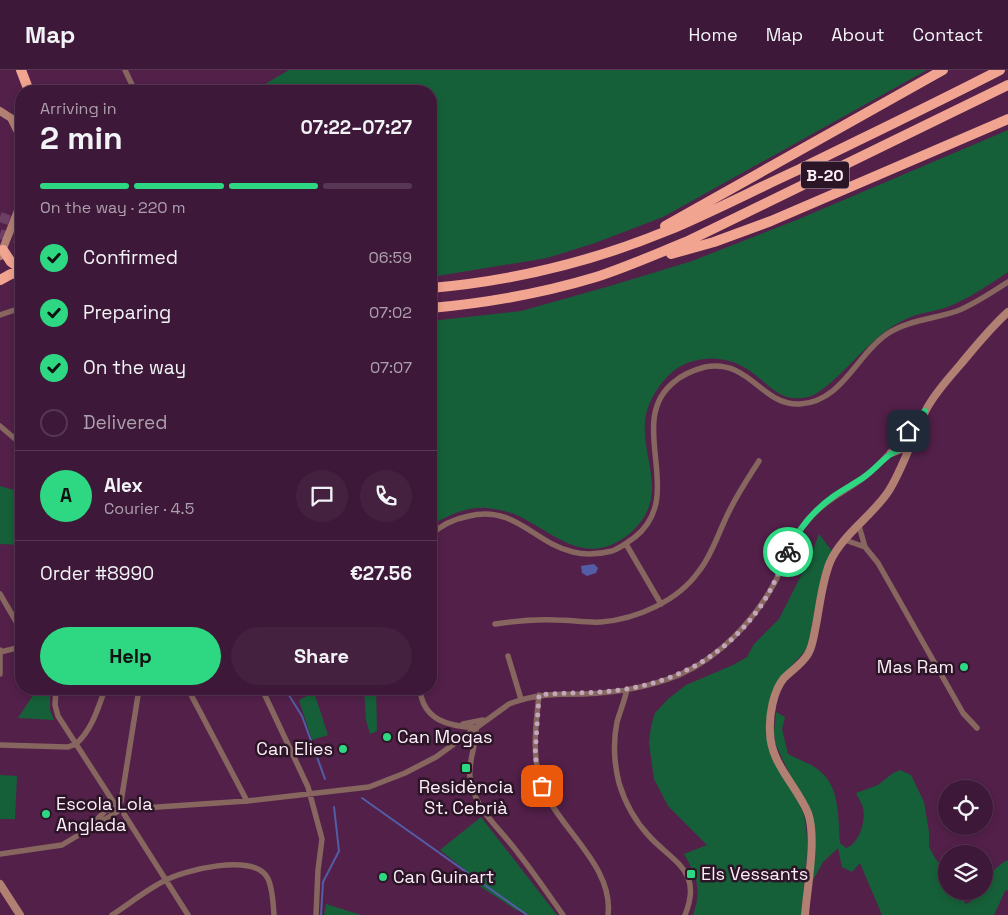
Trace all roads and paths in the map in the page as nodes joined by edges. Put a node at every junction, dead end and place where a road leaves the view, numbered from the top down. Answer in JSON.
{"nodes":[{"id":1,"x":21,"y":70,"type":"edge"},
{"id":2,"x":125,"y":70,"type":"edge"},
{"id":3,"x":943,"y":70,"type":"edge"},
{"id":4,"x":1000,"y":70,"type":"edge"},
{"id":5,"x":27,"y":85,"type":"edge"},
{"id":6,"x":132,"y":85,"type":"edge"},
{"id":7,"x":1008,"y":85,"type":"edge"},
{"id":8,"x":0,"y":111,"type":"edge"},
{"id":9,"x":1008,"y":119,"type":"edge"},
{"id":10,"x":15,"y":126,"type":"edge"},
{"id":11,"x":15,"y":217,"type":"edge"},
{"id":12,"x":640,"y":241,"type":"junction"},
{"id":13,"x":1,"y":253,"type":"edge"},
{"id":14,"x":640,"y":261,"type":"junction"},
{"id":15,"x":15,"y":265,"type":"edge"},
{"id":16,"x":15,"y":274,"type":"edge"},
{"id":17,"x":0,"y":280,"type":"edge"},
{"id":18,"x":1008,"y":282,"type":"edge"},
{"id":19,"x":437,"y":287,"type":"edge"},
{"id":20,"x":437,"y":307,"type":"edge"},
{"id":21,"x":15,"y":310,"type":"edge"},
{"id":22,"x":1006,"y":314,"type":"edge"},
{"id":23,"x":0,"y":315,"type":"edge"},
{"id":24,"x":925,"y":411,"type":"junction"},
{"id":25,"x":0,"y":426,"type":"edge"},
{"id":26,"x":15,"y":439,"type":"edge"},
{"id":27,"x":911,"y":445,"type":"junction"},
{"id":28,"x":891,"y":452,"type":"junction"},
{"id":29,"x":759,"y":461,"type":"dead end"},
{"id":30,"x":904,"y":461,"type":"junction"},
{"id":31,"x":859,"y":526,"type":"junction"},
{"id":32,"x":437,"y":530,"type":"edge"},
{"id":33,"x":845,"y":540,"type":"junction"},
{"id":34,"x":626,"y":544,"type":"junction"},
{"id":35,"x":865,"y":547,"type":"junction"},
{"id":36,"x":0,"y":594,"type":"edge"},
{"id":37,"x":661,"y":604,"type":"junction"},
{"id":38,"x":15,"y":620,"type":"edge"},
{"id":39,"x":495,"y":624,"type":"dead end"},
{"id":40,"x":15,"y":648,"type":"edge"},
{"id":41,"x":0,"y":652,"type":"edge"},
{"id":42,"x":508,"y":656,"type":"dead end"},
{"id":43,"x":0,"y":674,"type":"edge"},
{"id":44,"x":627,"y":689,"type":"junction"},
{"id":45,"x":56,"y":695,"type":"edge"},
{"id":46,"x":103,"y":695,"type":"edge"},
{"id":47,"x":138,"y":695,"type":"edge"},
{"id":48,"x":191,"y":695,"type":"edge"},
{"id":49,"x":265,"y":695,"type":"edge"},
{"id":50,"x":421,"y":695,"type":"edge"},
{"id":51,"x":539,"y":695,"type":"junction"},
{"id":52,"x":521,"y":699,"type":"junction"},
{"id":53,"x":486,"y":719,"type":"junction"},
{"id":54,"x":456,"y":725,"type":"junction"},
{"id":55,"x":476,"y":728,"type":"junction"},
{"id":56,"x":977,"y":728,"type":"dead end"},
{"id":57,"x":76,"y":744,"type":"junction"},
{"id":58,"x":0,"y":745,"type":"edge"},
{"id":59,"x":310,"y":795,"type":"junction"},
{"id":60,"x":247,"y":801,"type":"junction"},
{"id":61,"x":121,"y":802,"type":"junction"},
{"id":62,"x":116,"y":809,"type":"junction"},
{"id":63,"x":126,"y":812,"type":"junction"},
{"id":64,"x":0,"y":854,"type":"edge"},
{"id":65,"x":165,"y":880,"type":"junction"},
{"id":66,"x":0,"y":884,"type":"edge"},
{"id":67,"x":20,"y":915,"type":"edge"},
{"id":68,"x":112,"y":915,"type":"edge"},
{"id":69,"x":188,"y":915,"type":"edge"},
{"id":70,"x":274,"y":915,"type":"edge"},
{"id":71,"x":316,"y":915,"type":"edge"},
{"id":72,"x":563,"y":915,"type":"edge"},
{"id":73,"x":608,"y":915,"type":"edge"},
{"id":74,"x":685,"y":915,"type":"edge"},
{"id":75,"x":805,"y":915,"type":"edge"}],
"edges":[{"from":1,"to":5,"type":"highway"},
{"from":2,"to":6,"type":"street"},
{"from":3,"to":12,"type":"highway"},
{"from":4,"to":12,"type":"highway","number":"B-20"},
{"from":7,"to":14,"type":"highway","number":"B-20"},
{"from":8,"to":10,"type":"street"},
{"from":9,"to":14,"type":"highway"},
{"from":11,"to":13,"type":"street"},
{"from":12,"to":19,"type":"highway","number":"B-20"},
{"from":13,"to":15,"type":"highway"},
{"from":14,"to":20,"type":"highway","number":"B-20"},
{"from":16,"to":17,"type":"highway"},
{"from":18,"to":34,"type":"street"},
{"from":21,"to":23,"type":"street"},
{"from":22,"to":24,"type":"street"},
{"from":24,"to":27,"type":"street"},
{"from":24,"to":28,"type":"street"},
{"from":25,"to":26,"type":"street"},
{"from":27,"to":28,"type":"street"},
{"from":27,"to":30,"type":"street"},
{"from":28,"to":30,"type":"street"},
{"from":28,"to":44,"type":"street"},
{"from":29,"to":37,"type":"street"},
{"from":30,"to":31,"type":"street"},
{"from":31,"to":33,"type":"street"},
{"from":31,"to":35,"type":"street"},
{"from":32,"to":34,"type":"street"},
{"from":33,"to":35,"type":"street"},
{"from":33,"to":75,"type":"street"},
{"from":34,"to":37,"type":"street"},
{"from":35,"to":56,"type":"street"},
{"from":36,"to":38,"type":"street"},
{"from":37,"to":39,"type":"street"},
{"from":40,"to":41,"type":"street"},
{"from":41,"to":43,"type":"street"},
{"from":42,"to":52,"type":"street"},
{"from":44,"to":51,"type":"street"},
{"from":44,"to":74,"type":"street"},
{"from":45,"to":57,"type":"street"},
{"from":46,"to":57,"type":"street"},
{"from":47,"to":61,"type":"street"},
{"from":48,"to":60,"type":"street"},
{"from":49,"to":59,"type":"street"},
{"from":50,"to":54,"type":"street"},
{"from":51,"to":52,"type":"street"},
{"from":51,"to":73,"type":"street"},
{"from":52,"to":53,"type":"street"},
{"from":53,"to":54,"type":"street"},
{"from":53,"to":55,"type":"street"},
{"from":54,"to":55,"type":"street"},
{"from":55,"to":59,"type":"street"},
{"from":55,"to":72,"type":"street"},
{"from":57,"to":58,"type":"street"},
{"from":57,"to":62,"type":"street"},
{"from":59,"to":60,"type":"street"},
{"from":59,"to":71,"type":"street"},
{"from":60,"to":63,"type":"street"},
{"from":61,"to":62,"type":"street"},
{"from":61,"to":63,"type":"street"},
{"from":62,"to":63,"type":"street"},
{"from":62,"to":64,"type":"street"},
{"from":63,"to":65,"type":"street"},
{"from":65,"to":68,"type":"street"},
{"from":65,"to":69,"type":"street"},
{"from":65,"to":70,"type":"street"},
{"from":66,"to":67,"type":"street"}]}
